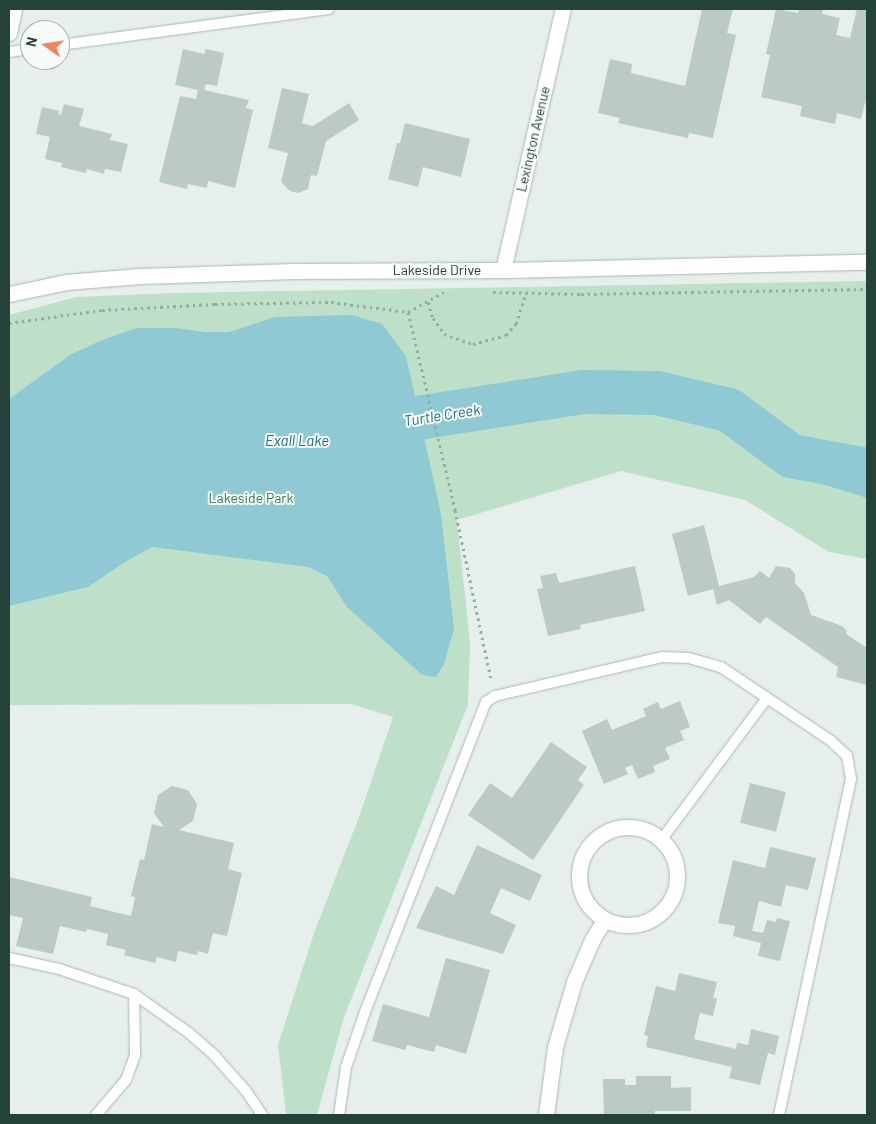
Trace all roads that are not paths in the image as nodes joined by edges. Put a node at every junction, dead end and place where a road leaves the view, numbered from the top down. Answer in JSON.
{"nodes":[{"id":1,"x":14,"y":9,"type":"edge"},
{"id":2,"x":329,"y":9,"type":"edge"},
{"id":3,"x":563,"y":9,"type":"edge"},
{"id":4,"x":294,"y":11,"type":"edge"},
{"id":5,"x":9,"y":33,"type":"edge"},
{"id":6,"x":70,"y":44,"type":"edge"},
{"id":7,"x":867,"y":262,"type":"edge"},
{"id":8,"x":503,"y":270,"type":"junction"},
{"id":9,"x":9,"y":294,"type":"edge"},
{"id":10,"x":767,"y":698,"type":"junction"},
{"id":11,"x":662,"y":839,"type":"junction"},
{"id":12,"x":604,"y":920,"type":"junction"},
{"id":13,"x":9,"y":958,"type":"edge"},
{"id":14,"x":134,"y":994,"type":"junction"},
{"id":15,"x":96,"y":1114,"type":"edge"},
{"id":16,"x":262,"y":1115,"type":"edge"},
{"id":17,"x":339,"y":1115,"type":"edge"},
{"id":18,"x":546,"y":1115,"type":"edge"},
{"id":19,"x":780,"y":1115,"type":"edge"}],
"edges":[{"from":1,"to":5,"type":"street"},
{"from":2,"to":4,"type":"lane"},
{"from":3,"to":8,"type":"street","name":"Lexington Avenue"},
{"from":4,"to":6,"type":"lane"},
{"from":7,"to":8,"type":"street","name":"Lakeside Drive"},
{"from":8,"to":9,"type":"street","name":"Lakeside Drive"},
{"from":10,"to":11,"type":"lane"},
{"from":10,"to":17,"type":"lane"},
{"from":10,"to":19,"type":"lane"},
{"from":11,"to":12,"type":"street"},
{"from":11,"to":12,"type":"street"},
{"from":12,"to":18,"type":"street"},
{"from":13,"to":14,"type":"lane"},
{"from":14,"to":15,"type":"lane"},
{"from":14,"to":16,"type":"lane"}]}
